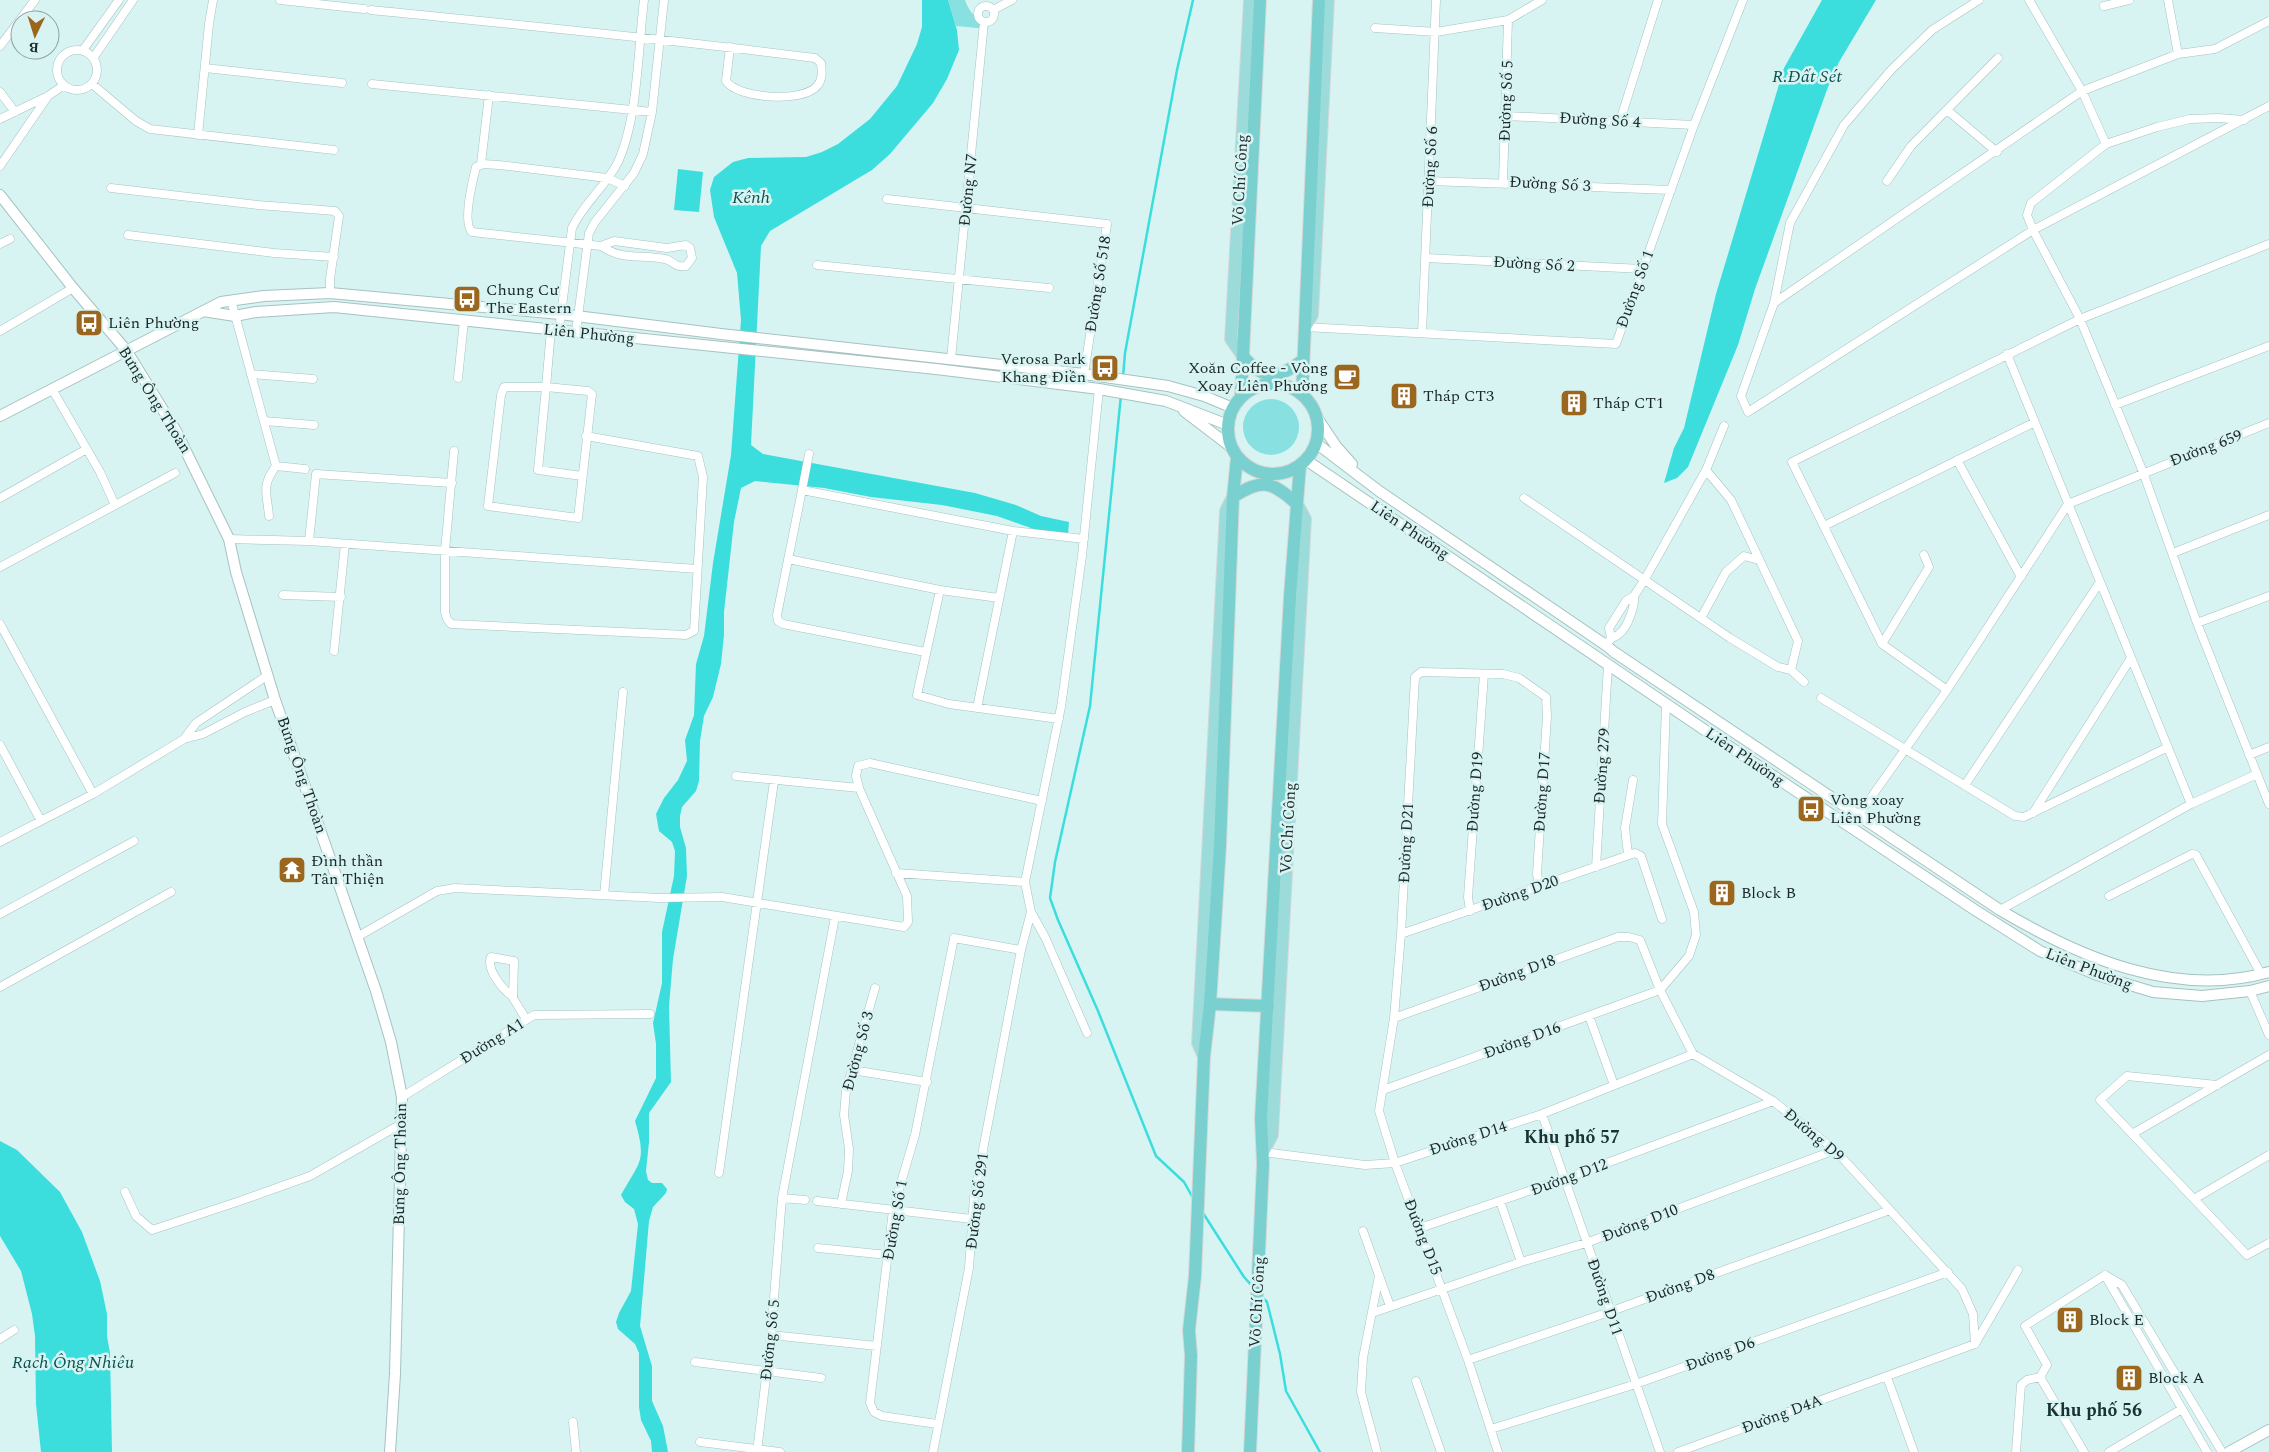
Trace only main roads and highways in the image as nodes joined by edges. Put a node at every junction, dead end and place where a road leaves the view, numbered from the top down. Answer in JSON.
{"nodes":[{"id":1,"x":1250,"y":0,"type":"edge"},
{"id":2,"x":1260,"y":0,"type":"edge"},
{"id":3,"x":1319,"y":0,"type":"edge"},
{"id":4,"x":1328,"y":0,"type":"edge"},
{"id":5,"x":1315,"y":167,"type":"junction"},
{"id":6,"x":1243,"y":356,"type":"junction"},
{"id":7,"x":1303,"y":360,"type":"junction"},
{"id":8,"x":1242,"y":383,"type":"junction"},
{"id":9,"x":1303,"y":390,"type":"junction"},
{"id":10,"x":1241,"y":397,"type":"junction"},
{"id":11,"x":1235,"y":458,"type":"junction"},
{"id":12,"x":1302,"y":467,"type":"junction"},
{"id":13,"x":1233,"y":497,"type":"junction"},
{"id":14,"x":1297,"y":504,"type":"junction"},
{"id":15,"x":1210,"y":1004,"type":"junction"},
{"id":16,"x":1268,"y":1006,"type":"junction"},
{"id":17,"x":1204,"y":1057,"type":"junction"},
{"id":18,"x":1263,"y":1152,"type":"junction"},
{"id":19,"x":1189,"y":1330,"type":"junction"},
{"id":20,"x":1182,"y":1452,"type":"edge"},
{"id":21,"x":1188,"y":1452,"type":"edge"},
{"id":22,"x":1250,"y":1452,"type":"edge"}],
"edges":[{"from":1,"to":6,"type":"main road","name":"Võ Chí Công"},
{"from":2,"to":6,"type":"highway","name":"Võ Chí Công"},
{"from":3,"to":5,"type":"highway"},
{"from":4,"to":5,"type":"main road"},
{"from":5,"to":7,"type":"highway"},
{"from":6,"to":7,"type":"highway"},
{"from":6,"to":8,"type":"highway","name":"Võ Chí Công"},
{"from":7,"to":9,"type":"highway"},
{"from":8,"to":9,"type":"highway"},
{"from":8,"to":10,"type":"highway","name":"Võ Chí Công"},
{"from":9,"to":10,"type":"highway"},
{"from":9,"to":12,"type":"highway"},
{"from":10,"to":11,"type":"highway"},
{"from":11,"to":12,"type":"highway"},
{"from":11,"to":13,"type":"highway"},
{"from":12,"to":14,"type":"highway","name":"Võ Chí Công"},
{"from":13,"to":14,"type":"highway"},
{"from":13,"to":15,"type":"highway"},
{"from":13,"to":17,"type":"main road"},
{"from":14,"to":16,"type":"highway","name":"Võ Chí Công"},
{"from":14,"to":18,"type":"main road","name":"Võ Chí Công"},
{"from":15,"to":16,"type":"highway"},
{"from":15,"to":17,"type":"highway"},
{"from":16,"to":18,"type":"highway","name":"Võ Chí Công"},
{"from":17,"to":19,"type":"highway"},
{"from":18,"to":22,"type":"highway","name":"Võ Chí Công"},
{"from":19,"to":20,"type":"main road"},
{"from":19,"to":21,"type":"highway"}]}
